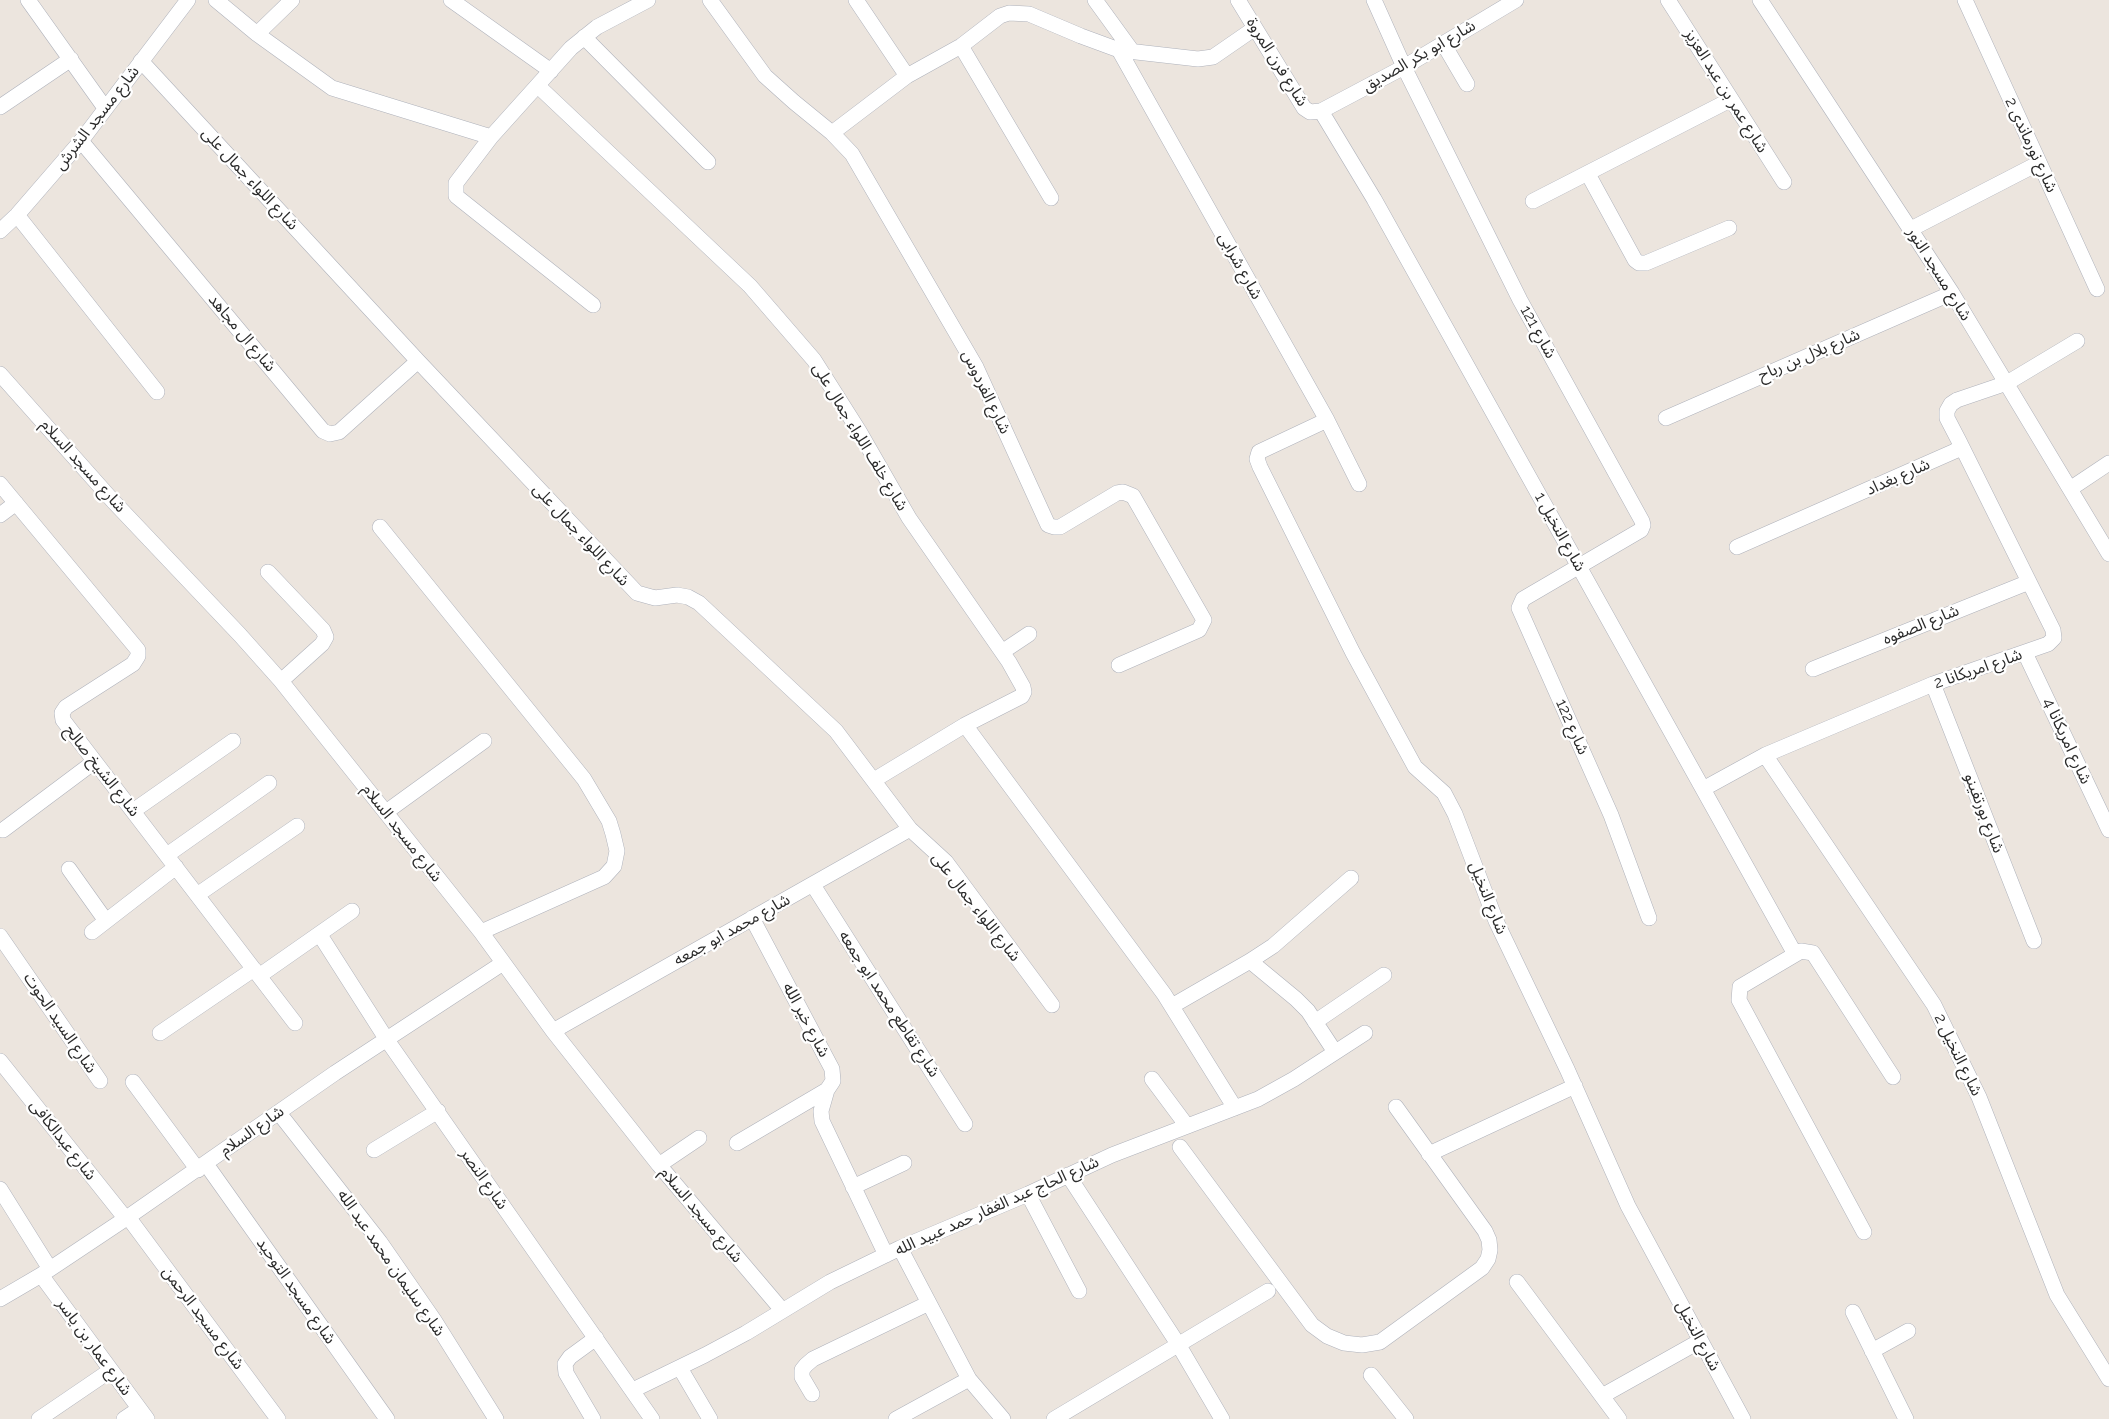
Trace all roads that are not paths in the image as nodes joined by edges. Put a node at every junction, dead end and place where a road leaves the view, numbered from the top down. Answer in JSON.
{"nodes":[{"id":1,"x":28,"y":0,"type":"edge"},
{"id":2,"x":216,"y":0,"type":"edge"},
{"id":3,"x":292,"y":0,"type":"edge"},
{"id":4,"x":451,"y":0,"type":"edge"},
{"id":5,"x":648,"y":0,"type":"edge"},
{"id":6,"x":710,"y":0,"type":"edge"},
{"id":7,"x":856,"y":0,"type":"edge"},
{"id":8,"x":1004,"y":0,"type":"edge"},
{"id":9,"x":1095,"y":0,"type":"edge"},
{"id":10,"x":1239,"y":0,"type":"edge"},
{"id":11,"x":1374,"y":0,"type":"edge"},
{"id":12,"x":1516,"y":0,"type":"edge"},
{"id":13,"x":1668,"y":0,"type":"edge"},
{"id":14,"x":1760,"y":0,"type":"edge"},
{"id":15,"x":1965,"y":0,"type":"edge"},
{"id":16,"x":181,"y":3,"type":"edge"},
{"id":17,"x":1014,"y":13,"type":"junction"},
{"id":18,"x":1255,"y":28,"type":"junction"},
{"id":19,"x":257,"y":34,"type":"junction"},
{"id":20,"x":584,"y":37,"type":"junction"},
{"id":21,"x":1443,"y":43,"type":"junction"},
{"id":22,"x":961,"y":46,"type":"junction"},
{"id":23,"x":1126,"y":50,"type":"junction"},
{"id":24,"x":71,"y":59,"type":"junction"},
{"id":25,"x":141,"y":62,"type":"junction"},
{"id":26,"x":1404,"y":67,"type":"junction"},
{"id":27,"x":551,"y":70,"type":"junction"},
{"id":28,"x":907,"y":76,"type":"junction"},
{"id":29,"x":1467,"y":84,"type":"dead end"},
{"id":30,"x":538,"y":86,"type":"junction"},
{"id":31,"x":1730,"y":100,"type":"junction"},
{"id":32,"x":0,"y":107,"type":"edge"},
{"id":33,"x":105,"y":108,"type":"junction"},
{"id":34,"x":1321,"y":111,"type":"junction"},
{"id":35,"x":832,"y":133,"type":"junction"},
{"id":36,"x":491,"y":137,"type":"junction"},
{"id":37,"x":81,"y":141,"type":"junction"},
{"id":38,"x":708,"y":162,"type":"dead end"},
{"id":39,"x":2039,"y":163,"type":"junction"},
{"id":40,"x":1588,"y":174,"type":"junction"},
{"id":41,"x":1784,"y":182,"type":"dead end"},
{"id":42,"x":1051,"y":198,"type":"dead end"},
{"id":43,"x":1533,"y":201,"type":"dead end"},
{"id":44,"x":17,"y":215,"type":"junction"},
{"id":45,"x":1729,"y":228,"type":"dead end"},
{"id":46,"x":1911,"y":229,"type":"junction"},
{"id":47,"x":0,"y":231,"type":"edge"},
{"id":48,"x":2097,"y":289,"type":"dead end"},
{"id":49,"x":1952,"y":293,"type":"junction"},
{"id":50,"x":593,"y":305,"type":"dead end"},
{"id":51,"x":2077,"y":341,"type":"dead end"},
{"id":52,"x":418,"y":361,"type":"junction"},
{"id":53,"x":0,"y":374,"type":"edge"},
{"id":54,"x":2007,"y":383,"type":"junction"},
{"id":55,"x":157,"y":392,"type":"dead end"},
{"id":56,"x":1666,"y":418,"type":"dead end"},
{"id":57,"x":1327,"y":420,"type":"junction"},
{"id":58,"x":1960,"y":443,"type":"junction"},
{"id":59,"x":2109,"y":463,"type":"edge"},
{"id":60,"x":0,"y":483,"type":"edge"},
{"id":61,"x":1359,"y":484,"type":"dead end"},
{"id":62,"x":2070,"y":489,"type":"junction"},
{"id":63,"x":16,"y":502,"type":"junction"},
{"id":64,"x":0,"y":515,"type":"edge"},
{"id":65,"x":380,"y":527,"type":"dead end"},
{"id":66,"x":1737,"y":547,"type":"dead end"},
{"id":67,"x":2109,"y":554,"type":"edge"},
{"id":68,"x":1578,"y":565,"type":"junction"},
{"id":69,"x":268,"y":572,"type":"dead end"},
{"id":70,"x":2029,"y":582,"type":"junction"},
{"id":71,"x":1029,"y":634,"type":"dead end"},
{"id":72,"x":1002,"y":652,"type":"junction"},
{"id":73,"x":2025,"y":653,"type":"junction"},
{"id":74,"x":1119,"y":665,"type":"dead end"},
{"id":75,"x":1813,"y":669,"type":"dead end"},
{"id":76,"x":281,"y":681,"type":"junction"},
{"id":77,"x":1934,"y":684,"type":"junction"},
{"id":78,"x":964,"y":725,"type":"junction"},
{"id":79,"x":233,"y":741,"type":"dead end"},
{"id":80,"x":484,"y":741,"type":"dead end"},
{"id":81,"x":1766,"y":754,"type":"junction"},
{"id":82,"x":94,"y":762,"type":"junction"},
{"id":83,"x":873,"y":780,"type":"junction"},
{"id":84,"x":269,"y":783,"type":"dead end"},
{"id":85,"x":1703,"y":789,"type":"junction"},
{"id":86,"x":133,"y":811,"type":"junction"},
{"id":87,"x":386,"y":812,"type":"junction"},
{"id":88,"x":297,"y":826,"type":"dead end"},
{"id":89,"x":3,"y":830,"type":"dead end"},
{"id":90,"x":910,"y":830,"type":"junction"},
{"id":91,"x":2109,"y":830,"type":"edge"},
{"id":92,"x":172,"y":861,"type":"junction"},
{"id":93,"x":69,"y":869,"type":"dead end"},
{"id":94,"x":1352,"y":878,"type":"dead end"},
{"id":95,"x":813,"y":885,"type":"junction"},
{"id":96,"x":198,"y":895,"type":"junction"},
{"id":97,"x":352,"y":912,"type":"dead end"},
{"id":98,"x":752,"y":918,"type":"junction"},
{"id":99,"x":1649,"y":918,"type":"dead end"},
{"id":100,"x":106,"y":921,"type":"junction"},
{"id":101,"x":92,"y":932,"type":"dead end"},
{"id":102,"x":481,"y":932,"type":"junction"},
{"id":103,"x":320,"y":935,"type":"junction"},
{"id":104,"x":0,"y":936,"type":"edge"},
{"id":105,"x":2034,"y":941,"type":"dead end"},
{"id":106,"x":1795,"y":954,"type":"junction"},
{"id":107,"x":1250,"y":962,"type":"junction"},
{"id":108,"x":503,"y":963,"type":"junction"},
{"id":109,"x":257,"y":972,"type":"junction"},
{"id":110,"x":1384,"y":975,"type":"dead end"},
{"id":111,"x":1052,"y":1005,"type":"dead end"},
{"id":112,"x":1172,"y":1006,"type":"junction"},
{"id":113,"x":1315,"y":1022,"type":"junction"},
{"id":114,"x":295,"y":1023,"type":"dead end"},
{"id":115,"x":553,"y":1031,"type":"junction"},
{"id":116,"x":160,"y":1033,"type":"dead end"},
{"id":117,"x":1365,"y":1033,"type":"dead end"},
{"id":118,"x":387,"y":1040,"type":"junction"},
{"id":119,"x":1335,"y":1052,"type":"junction"},
{"id":120,"x":0,"y":1062,"type":"edge"},
{"id":121,"x":1893,"y":1077,"type":"dead end"},
{"id":122,"x":1152,"y":1079,"type":"dead end"},
{"id":123,"x":100,"y":1081,"type":"dead end"},
{"id":124,"x":133,"y":1082,"type":"dead end"},
{"id":125,"x":1575,"y":1086,"type":"junction"},
{"id":126,"x":827,"y":1090,"type":"junction"},
{"id":127,"x":1396,"y":1107,"type":"dead end"},
{"id":128,"x":1235,"y":1108,"type":"junction"},
{"id":129,"x":438,"y":1111,"type":"junction"},
{"id":130,"x":279,"y":1113,"type":"junction"},
{"id":131,"x":965,"y":1124,"type":"dead end"},
{"id":132,"x":1187,"y":1126,"type":"junction"},
{"id":133,"x":699,"y":1138,"type":"dead end"},
{"id":134,"x":736,"y":1143,"type":"dead end"},
{"id":135,"x":1180,"y":1147,"type":"dead end"},
{"id":136,"x":374,"y":1150,"type":"dead end"},
{"id":137,"x":1430,"y":1154,"type":"junction"},
{"id":138,"x":904,"y":1163,"type":"dead end"},
{"id":139,"x":659,"y":1166,"type":"junction"},
{"id":140,"x":202,"y":1167,"type":"junction"},
{"id":141,"x":1068,"y":1175,"type":"junction"},
{"id":142,"x":853,"y":1187,"type":"junction"},
{"id":143,"x":0,"y":1189,"type":"edge"},
{"id":144,"x":1028,"y":1194,"type":"junction"},
{"id":145,"x":127,"y":1218,"type":"junction"},
{"id":146,"x":1864,"y":1232,"type":"dead end"},
{"id":147,"x":893,"y":1252,"type":"junction"},
{"id":148,"x":45,"y":1272,"type":"junction"},
{"id":149,"x":1516,"y":1282,"type":"dead end"},
{"id":150,"x":1078,"y":1291,"type":"dead end"},
{"id":151,"x":1268,"y":1291,"type":"dead end"},
{"id":152,"x":0,"y":1299,"type":"edge"},
{"id":153,"x":929,"y":1303,"type":"junction"},
{"id":154,"x":782,"y":1310,"type":"junction"},
{"id":155,"x":1853,"y":1312,"type":"dead end"},
{"id":156,"x":1908,"y":1331,"type":"dead end"},
{"id":157,"x":596,"y":1338,"type":"junction"},
{"id":158,"x":1700,"y":1341,"type":"junction"},
{"id":159,"x":1178,"y":1344,"type":"junction"},
{"id":160,"x":1872,"y":1351,"type":"junction"},
{"id":161,"x":680,"y":1368,"type":"junction"},
{"id":162,"x":111,"y":1370,"type":"junction"},
{"id":163,"x":1371,"y":1375,"type":"dead end"},
{"id":164,"x":969,"y":1379,"type":"junction"},
{"id":165,"x":2109,"y":1379,"type":"edge"},
{"id":166,"x":633,"y":1390,"type":"junction"},
{"id":167,"x":812,"y":1394,"type":"dead end"},
{"id":168,"x":1602,"y":1396,"type":"junction"},
{"id":169,"x":143,"y":1414,"type":"edge"},
{"id":170,"x":39,"y":1419,"type":"edge"},
{"id":171,"x":124,"y":1419,"type":"edge"},
{"id":172,"x":278,"y":1419,"type":"edge"},
{"id":173,"x":387,"y":1419,"type":"edge"},
{"id":174,"x":496,"y":1419,"type":"edge"},
{"id":175,"x":593,"y":1419,"type":"edge"},
{"id":176,"x":652,"y":1419,"type":"edge"},
{"id":177,"x":710,"y":1419,"type":"edge"},
{"id":178,"x":896,"y":1419,"type":"edge"},
{"id":179,"x":1003,"y":1419,"type":"edge"},
{"id":180,"x":1054,"y":1419,"type":"edge"},
{"id":181,"x":1222,"y":1419,"type":"edge"},
{"id":182,"x":1406,"y":1419,"type":"edge"},
{"id":183,"x":1619,"y":1419,"type":"edge"},
{"id":184,"x":1743,"y":1419,"type":"edge"},
{"id":185,"x":1906,"y":1419,"type":"edge"}],
"edges":[{"from":1,"to":24,"type":"street"},
{"from":2,"to":19,"type":"street"},
{"from":3,"to":19,"type":"street"},
{"from":4,"to":27,"type":"street"},
{"from":5,"to":20,"type":"street"},
{"from":6,"to":35,"type":"street","name":"شارع الفردوس"},
{"from":7,"to":28,"type":"street"},
{"from":8,"to":17,"type":"street"},
{"from":9,"to":23,"type":"street","name":"شارع شرابى"},
{"from":10,"to":18,"type":"street","name":"شارع فرن المروة"},
{"from":11,"to":26,"type":"street"},
{"from":12,"to":21,"type":"street","name":"شارع ابو بكر الصديق"},
{"from":13,"to":31,"type":"street","name":"شارع عمر بن عبد العزيز"},
{"from":14,"to":46,"type":"street","name":"شارع مسجد النور"},
{"from":15,"to":39,"type":"street","name":"شارع نورماندى 2"},
{"from":16,"to":25,"type":"street","name":"شارع مسجد الشرش"},
{"from":17,"to":22,"type":"street"},
{"from":17,"to":23,"type":"street"},
{"from":18,"to":23,"type":"street"},
{"from":18,"to":34,"type":"street","name":"شارع فرن المروة"},
{"from":19,"to":36,"type":"street"},
{"from":20,"to":27,"type":"street"},
{"from":20,"to":38,"type":"street"},
{"from":21,"to":26,"type":"street","name":"شارع ابو بكر الصديق"},
{"from":21,"to":29,"type":"street"},
{"from":22,"to":28,"type":"street"},
{"from":22,"to":42,"type":"street"},
{"from":23,"to":57,"type":"street","name":"شارع شرابى"},
{"from":24,"to":32,"type":"street"},
{"from":24,"to":33,"type":"street"},
{"from":25,"to":33,"type":"street","name":"شارع مسجد الشرش"},
{"from":25,"to":52,"type":"street","name":"شارع اللواء جمال على"},
{"from":26,"to":34,"type":"street","name":"شارع ابو بكر الصديق"},
{"from":26,"to":68,"type":"street","name":"شارع 121"},
{"from":27,"to":30,"type":"street"},
{"from":28,"to":35,"type":"street"},
{"from":30,"to":36,"type":"street"},
{"from":30,"to":72,"type":"street","name":"شارع خلف اللواء جمال على"},
{"from":31,"to":40,"type":"street"},
{"from":31,"to":41,"type":"street","name":"شارع عمر بن عبد العزيز"},
{"from":33,"to":37,"type":"street","name":"شارع مسجد الشرش"},
{"from":34,"to":68,"type":"street","name":"شارع النخيل 1"},
{"from":35,"to":74,"type":"street","name":"شارع الفردوس"},
{"from":36,"to":50,"type":"street"},
{"from":37,"to":44,"type":"street","name":"شارع مسجد الشرش"},
{"from":37,"to":52,"type":"street","name":"شارع ال مجاهد"},
{"from":39,"to":46,"type":"street"},
{"from":39,"to":48,"type":"street","name":"شارع نورماندى 2"},
{"from":40,"to":43,"type":"street"},
{"from":40,"to":45,"type":"street"},
{"from":44,"to":47,"type":"street","name":"شارع مسجد الشرش"},
{"from":44,"to":55,"type":"street"},
{"from":46,"to":49,"type":"street","name":"شارع مسجد النور"},
{"from":49,"to":54,"type":"street","name":"شارع مسجد النور"},
{"from":49,"to":56,"type":"street","name":"شارع بلال بن رباح"},
{"from":51,"to":54,"type":"street"},
{"from":52,"to":83,"type":"street","name":"شارع اللواء جمال على"},
{"from":53,"to":76,"type":"street","name":"شارع مسجد السلام"},
{"from":54,"to":58,"type":"street"},
{"from":54,"to":62,"type":"street","name":"شارع مسجد النور"},
{"from":57,"to":61,"type":"street","name":"شارع شرابى"},
{"from":57,"to":125,"type":"street","name":"شارع النخيل"},
{"from":58,"to":66,"type":"street","name":"شارع بغداد"},
{"from":58,"to":70,"type":"street","name":"شارع امريكانا 2"},
{"from":59,"to":62,"type":"street"},
{"from":60,"to":63,"type":"street","name":"شارع الشيخ صالح"},
{"from":62,"to":67,"type":"street","name":"شارع مسجد النور"},
{"from":63,"to":64,"type":"street"},
{"from":63,"to":82,"type":"street","name":"شارع الشيخ صالح"},
{"from":65,"to":102,"type":"street"},
{"from":68,"to":85,"type":"street","name":"شارع النخيل 1"},
{"from":68,"to":99,"type":"street","name":"شارع 122"},
{"from":69,"to":76,"type":"street"},
{"from":70,"to":73,"type":"street","name":"شارع امريكانا 2"},
{"from":70,"to":75,"type":"street","name":"شارع الصفوه"},
{"from":71,"to":72,"type":"street"},
{"from":72,"to":78,"type":"street","name":"شارع خلف اللواء جمال على"},
{"from":73,"to":77,"type":"street","name":"شارع امريكانا 2"},
{"from":73,"to":91,"type":"street","name":"شارع امريكانا 4"},
{"from":76,"to":87,"type":"street","name":"شارع مسجد السلام"},
{"from":77,"to":81,"type":"street","name":"شارع امريكانا 2"},
{"from":77,"to":105,"type":"street","name":"شارع بورتفينو"},
{"from":78,"to":83,"type":"street","name":"شارع خلف اللواء جمال على"},
{"from":78,"to":112,"type":"street"},
{"from":79,"to":86,"type":"street"},
{"from":80,"to":87,"type":"street"},
{"from":81,"to":85,"type":"street","name":"شارع امريكانا 2"},
{"from":81,"to":165,"type":"street","name":"شارع النخيل 2"},
{"from":82,"to":86,"type":"street","name":"شارع الشيخ صالح"},
{"from":82,"to":89,"type":"street"},
{"from":83,"to":90,"type":"street","name":"شارع اللواء جمال على"},
{"from":84,"to":92,"type":"street"},
{"from":85,"to":106,"type":"street","name":"شارع النخيل 1"},
{"from":86,"to":92,"type":"street","name":"شارع الشيخ صالح"},
{"from":87,"to":102,"type":"street","name":"شارع مسجد السلام"},
{"from":88,"to":96,"type":"street"},
{"from":90,"to":95,"type":"street","name":"شارع محمد ابو جمعه"},
{"from":90,"to":111,"type":"street","name":"شارع اللواء جمال على"},
{"from":92,"to":96,"type":"street","name":"شارع الشيخ صالح"},
{"from":92,"to":100,"type":"street"},
{"from":93,"to":100,"type":"street"},
{"from":94,"to":107,"type":"street"},
{"from":95,"to":98,"type":"street","name":"شارع محمد ابو جمعه"},
{"from":95,"to":131,"type":"street","name":"شارع تقاطع محمد ابو جمعه"},
{"from":96,"to":109,"type":"street","name":"شارع الشيخ صالح"},
{"from":97,"to":103,"type":"street"},
{"from":98,"to":115,"type":"street","name":"شارع محمد ابو جمعه"},
{"from":98,"to":126,"type":"street","name":"شارع خير الله"},
{"from":100,"to":101,"type":"street"},
{"from":102,"to":108,"type":"street","name":"شارع مسجد السلام"},
{"from":103,"to":109,"type":"street"},
{"from":103,"to":118,"type":"street","name":"شارع النصر"},
{"from":104,"to":123,"type":"street","name":"شارع السيد الحوت"},
{"from":106,"to":121,"type":"street"},
{"from":106,"to":146,"type":"street"},
{"from":107,"to":112,"type":"street"},
{"from":107,"to":113,"type":"street"},
{"from":108,"to":115,"type":"street","name":"شارع مسجد السلام"},
{"from":108,"to":118,"type":"street","name":"شارع السلام"},
{"from":109,"to":114,"type":"street","name":"شارع الشيخ صالح"},
{"from":109,"to":116,"type":"street"},
{"from":110,"to":113,"type":"street"},
{"from":112,"to":128,"type":"street"},
{"from":113,"to":119,"type":"street"},
{"from":115,"to":139,"type":"street","name":"شارع مسجد السلام"},
{"from":117,"to":119,"type":"street","name":"شارع الحاج عبد الغفار حمد عبيد الله"},
{"from":118,"to":129,"type":"street","name":"شارع النصر"},
{"from":118,"to":130,"type":"street","name":"شارع السلام"},
{"from":119,"to":128,"type":"street","name":"شارع الحاج عبد الغفار حمد عبيد الله"},
{"from":120,"to":145,"type":"street","name":"شارع عبدالكافى"},
{"from":122,"to":132,"type":"street"},
{"from":124,"to":140,"type":"street","name":"شارع مسجد التوحيد"},
{"from":125,"to":137,"type":"street"},
{"from":125,"to":158,"type":"street","name":"شارع النخيل"},
{"from":126,"to":134,"type":"street"},
{"from":126,"to":142,"type":"street","name":"شارع خير الله"},
{"from":127,"to":137,"type":"street"},
{"from":128,"to":132,"type":"street","name":"شارع الحاج عبد الغفار حمد عبيد الله"},
{"from":129,"to":136,"type":"street"},
{"from":129,"to":157,"type":"street","name":"شارع النصر"},
{"from":130,"to":140,"type":"street","name":"شارع السلام"},
{"from":130,"to":174,"type":"street","name":"شارع سليمان محمد عبد الله"},
{"from":132,"to":141,"type":"street","name":"شارع الحاج عبد الغفار حمد عبيد الله"},
{"from":133,"to":139,"type":"street"},
{"from":135,"to":137,"type":"street"},
{"from":138,"to":142,"type":"street"},
{"from":139,"to":154,"type":"street","name":"شارع مسجد السلام"},
{"from":140,"to":145,"type":"street","name":"شارع السلام"},
{"from":140,"to":173,"type":"street","name":"شارع مسجد التوحيد"},
{"from":141,"to":144,"type":"street","name":"شارع الحاج عبد الغفار حمد عبيد الله"},
{"from":141,"to":159,"type":"street"},
{"from":142,"to":147,"type":"street","name":"شارع خير الله"},
{"from":143,"to":148,"type":"street","name":"شارع عمار بن ياسر"},
{"from":144,"to":147,"type":"street","name":"شارع الحاج عبد الغفار حمد عبيد الله"},
{"from":144,"to":150,"type":"street"},
{"from":145,"to":148,"type":"street","name":"شارع السلام"},
{"from":145,"to":172,"type":"street","name":"شارع مسجد الرحمن"},
{"from":147,"to":153,"type":"street","name":"شارع خير الله"},
{"from":147,"to":154,"type":"street","name":"شارع الحاج عبد الغفار حمد عبيد الله"},
{"from":148,"to":152,"type":"street","name":"شارع السلام"},
{"from":148,"to":162,"type":"street","name":"شارع عمار بن ياسر"},
{"from":149,"to":168,"type":"street"},
{"from":151,"to":159,"type":"street"},
{"from":153,"to":164,"type":"street","name":"شارع خير الله"},
{"from":153,"to":167,"type":"street"},
{"from":154,"to":161,"type":"street","name":"شارع الحاج عبد الغفار حمد عبيد الله"},
{"from":155,"to":160,"type":"street"},
{"from":156,"to":160,"type":"street"},
{"from":157,"to":166,"type":"street","name":"شارع النصر"},
{"from":157,"to":175,"type":"street"},
{"from":158,"to":168,"type":"street"},
{"from":158,"to":184,"type":"street","name":"شارع النخيل"},
{"from":159,"to":180,"type":"street"},
{"from":159,"to":181,"type":"street"},
{"from":160,"to":185,"type":"street"},
{"from":161,"to":166,"type":"street","name":"شارع الحاج عبد الغفار حمد عبيد الله"},
{"from":161,"to":177,"type":"street"},
{"from":162,"to":169,"type":"street","name":"شارع عمار بن ياسر"},
{"from":162,"to":170,"type":"street"},
{"from":163,"to":182,"type":"street"},
{"from":164,"to":178,"type":"street"},
{"from":164,"to":179,"type":"street","name":"شارع خير الله"},
{"from":166,"to":176,"type":"street","name":"شارع النصر"},
{"from":168,"to":183,"type":"street"},
{"from":169,"to":171,"type":"street"}]}
